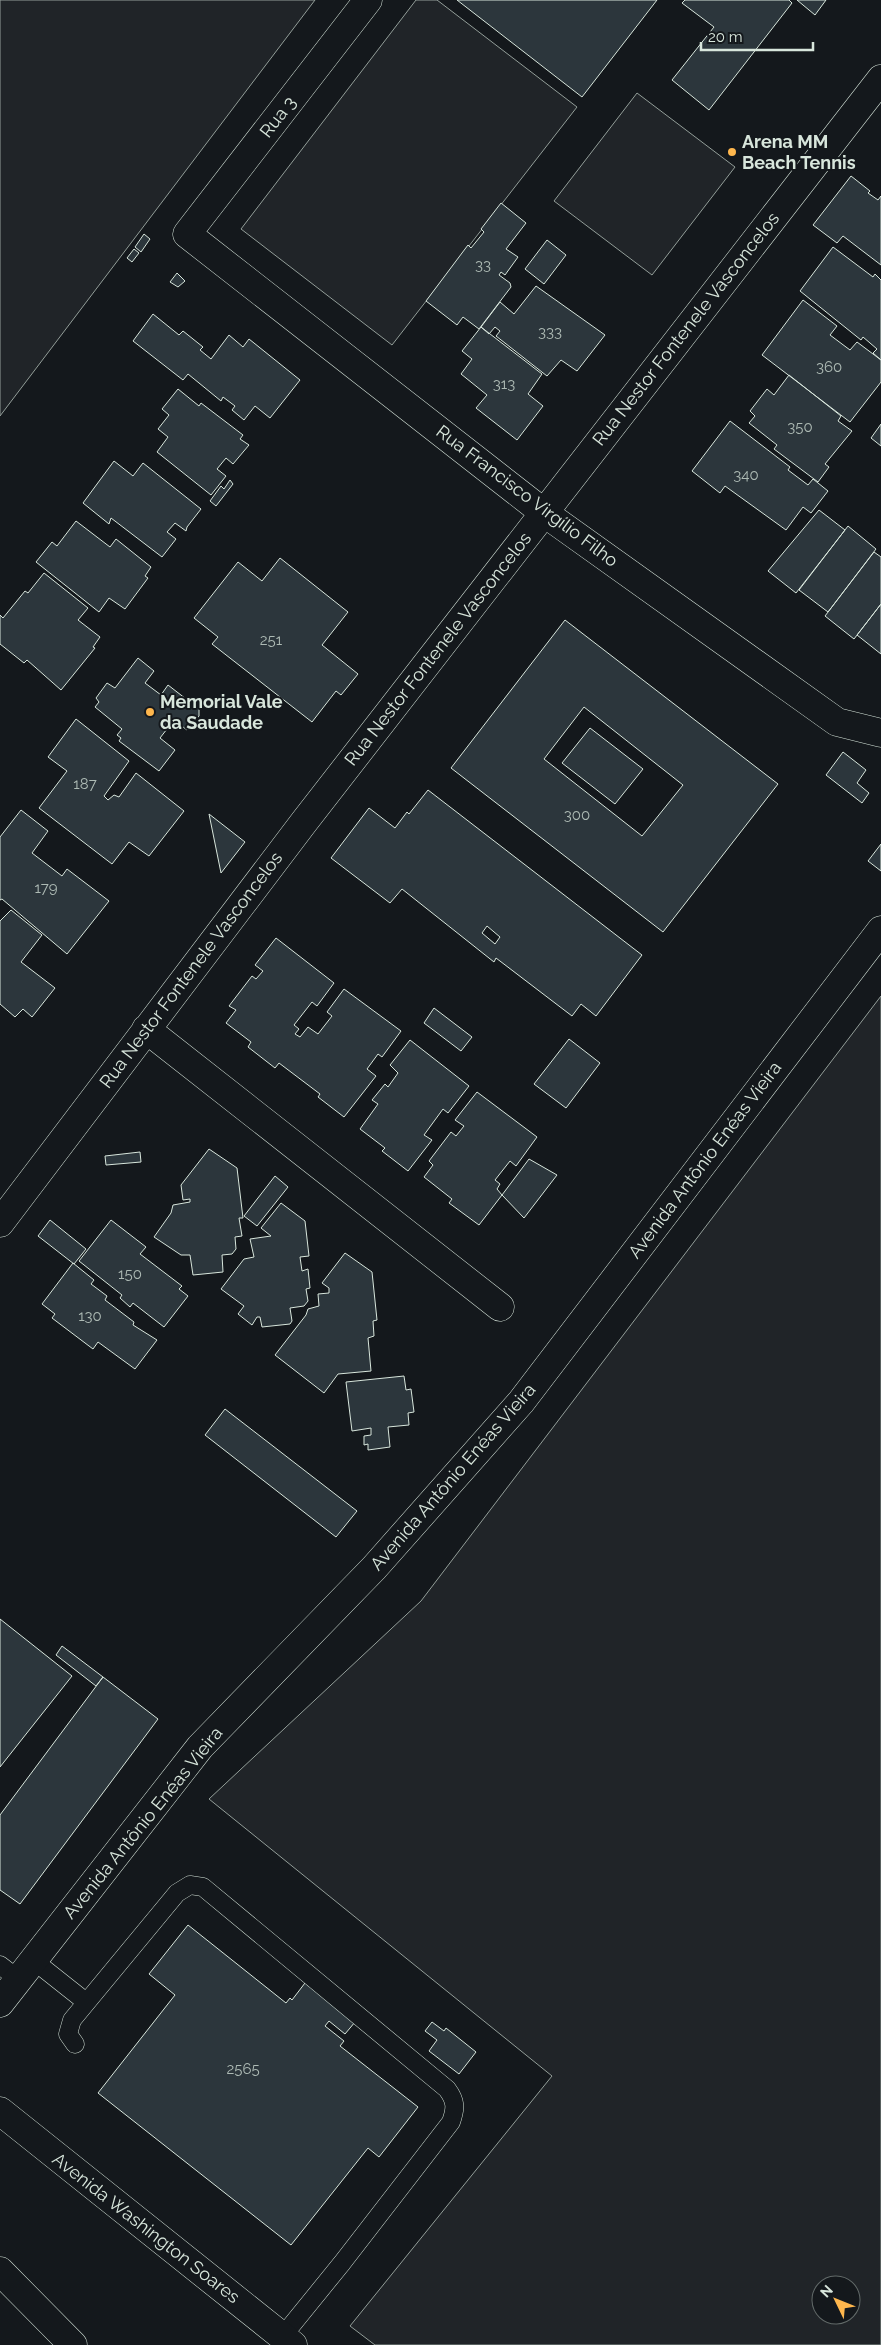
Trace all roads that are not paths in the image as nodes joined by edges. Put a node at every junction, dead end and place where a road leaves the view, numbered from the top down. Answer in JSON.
{"nodes":[{"id":1,"x":368,"y":0,"type":"edge"},
{"id":2,"x":881,"y":79,"type":"edge"},
{"id":3,"x":188,"y":234,"type":"joint"},
{"id":4,"x":543,"y":512,"type":"junction"},
{"id":5,"x":881,"y":733,"type":"edge"},
{"id":6,"x":881,"y":930,"type":"edge"},
{"id":7,"x":146,"y":1029,"type":"junction"},
{"id":8,"x":0,"y":1223,"type":"edge"},
{"id":9,"x":500,"y":1307,"type":"dead end"},
{"id":10,"x":17,"y":1968,"type":"edge"},
{"id":11,"x":86,"y":2002,"type":"junction"},
{"id":12,"x":0,"y":2003,"type":"edge"},
{"id":13,"x":74,"y":2044,"type":"dead end"},
{"id":14,"x":0,"y":2111,"type":"edge"},
{"id":15,"x":0,"y":2272,"type":"edge"},
{"id":16,"x":287,"y":2341,"type":"edge"},
{"id":17,"x":72,"y":2345,"type":"edge"}],
"edges":[{"from":1,"to":3,"type":"main road","name":"Rua 3"},
{"from":2,"to":4,"type":"main road","name":"Rua Nestor Fontenele Vasconcelos"},
{"from":3,"to":4,"type":"main road","name":"Rua Francisco Virgílio Filho"},
{"from":4,"to":5,"type":"main road","name":"Rua Francisco Virgílio Filho"},
{"from":4,"to":7,"type":"main road","name":"Rua Nestor Fontenele Vasconcelos"},
{"from":6,"to":10,"type":"main road","name":"Avenida Antônio Enéas Vieira"},
{"from":7,"to":8,"type":"main road","name":"Rua Nestor Fontenele Vasconcelos"},
{"from":7,"to":9,"type":"main road"},
{"from":10,"to":11,"type":"lane"},
{"from":10,"to":12,"type":"main road","name":"Avenida Antônio Enéas Vieira"},
{"from":11,"to":13,"type":"lane"},
{"from":11,"to":16,"type":"lane"},
{"from":14,"to":16,"type":"main road","name":"Avenida Washington Soares"},
{"from":15,"to":17,"type":"main road"}]}
